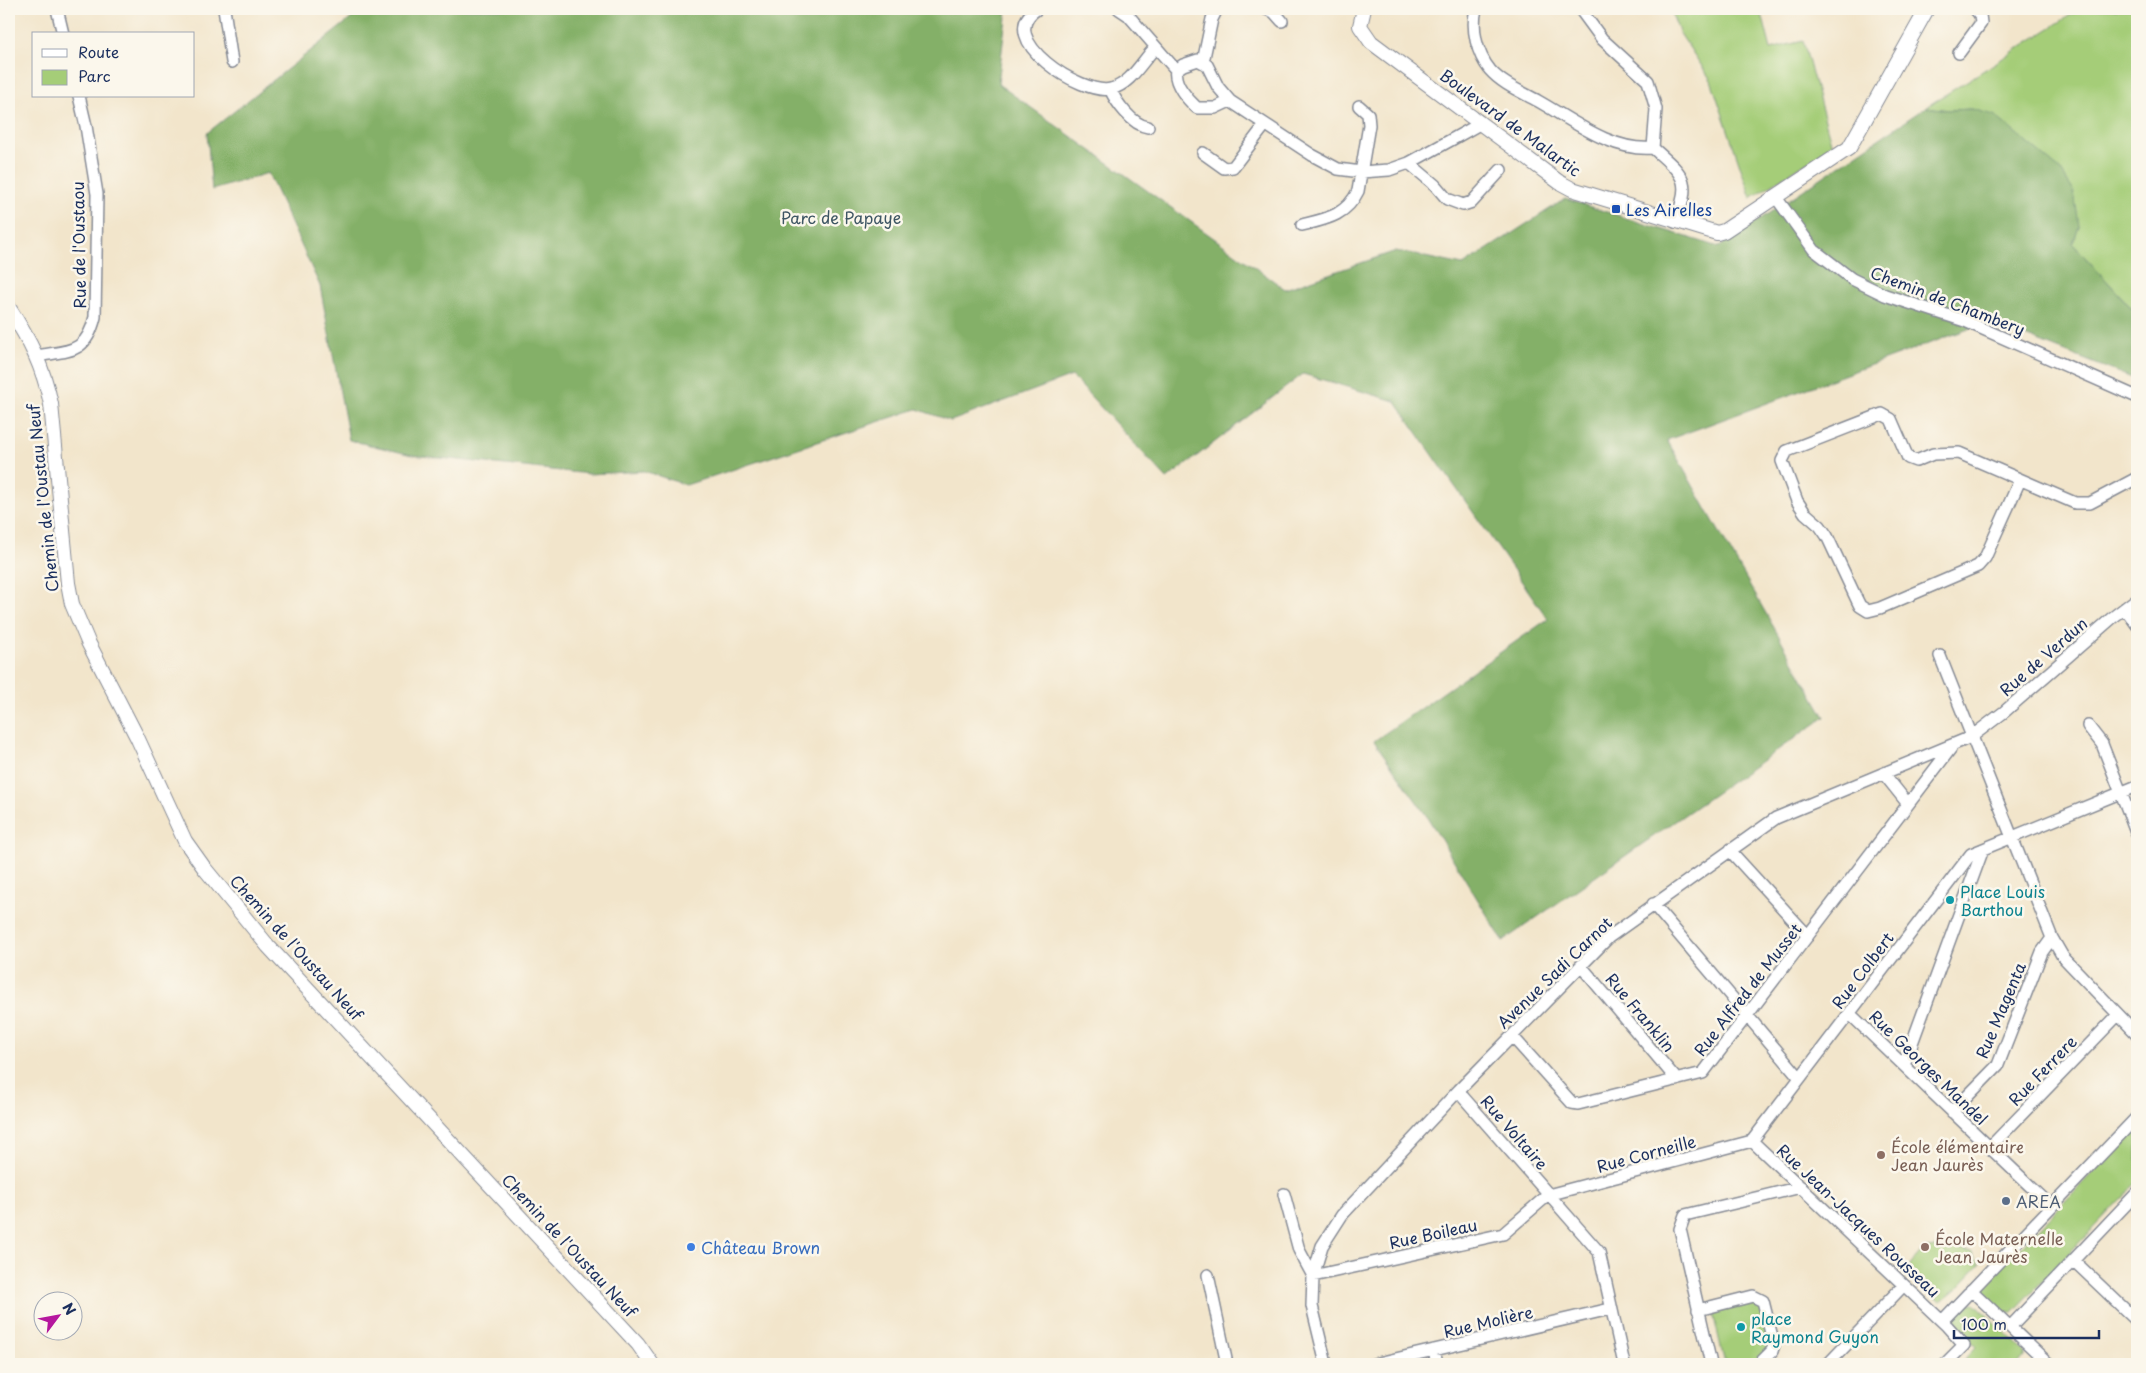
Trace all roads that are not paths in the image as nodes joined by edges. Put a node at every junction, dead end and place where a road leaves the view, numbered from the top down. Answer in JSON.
{"nodes":[{"id":1,"x":57,"y":9,"type":"edge"},
{"id":2,"x":224,"y":9,"type":"edge"},
{"id":3,"x":1037,"y":9,"type":"edge"},
{"id":4,"x":1217,"y":9,"type":"edge"},
{"id":5,"x":1266,"y":9,"type":"edge"},
{"id":6,"x":1364,"y":9,"type":"edge"},
{"id":7,"x":1476,"y":9,"type":"edge"},
{"id":8,"x":1580,"y":9,"type":"edge"},
{"id":9,"x":1927,"y":9,"type":"edge"},
{"id":10,"x":1975,"y":9,"type":"edge"},
{"id":11,"x":1127,"y":11,"type":"edge"},
{"id":12,"x":1282,"y":21,"type":"dead end"},
{"id":13,"x":63,"y":32,"type":"edge"},
{"id":14,"x":1155,"y":48,"type":"junction"},
{"id":15,"x":1959,"y":53,"type":"dead end"},
{"id":16,"x":232,"y":62,"type":"dead end"},
{"id":17,"x":1203,"y":62,"type":"junction"},
{"id":18,"x":1176,"y":70,"type":"junction"},
{"id":19,"x":1110,"y":89,"type":"junction"},
{"id":20,"x":79,"y":98,"type":"edge"},
{"id":21,"x":1230,"y":101,"type":"junction"},
{"id":22,"x":1359,"y":106,"type":"dead end"},
{"id":23,"x":1479,"y":121,"type":"junction"},
{"id":24,"x":1266,"y":125,"type":"junction"},
{"id":25,"x":1148,"y":127,"type":"dead end"},
{"id":26,"x":1653,"y":148,"type":"junction"},
{"id":27,"x":1202,"y":153,"type":"dead end"},
{"id":28,"x":1409,"y":163,"type":"junction"},
{"id":29,"x":1501,"y":170,"type":"dead end"},
{"id":30,"x":1361,"y":172,"type":"junction"},
{"id":31,"x":1775,"y":196,"type":"junction"},
{"id":32,"x":1675,"y":222,"type":"junction"},
{"id":33,"x":1302,"y":225,"type":"dead end"},
{"id":34,"x":9,"y":308,"type":"edge"},
{"id":35,"x":37,"y":356,"type":"junction"},
{"id":36,"x":2137,"y":397,"type":"edge"},
{"id":37,"x":2137,"y":478,"type":"edge"},
{"id":38,"x":2020,"y":480,"type":"junction"},
{"id":39,"x":2137,"y":599,"type":"edge"},
{"id":40,"x":2125,"y":608,"type":"junction"},
{"id":41,"x":2137,"y":624,"type":"edge"},
{"id":42,"x":1940,"y":656,"type":"dead end"},
{"id":43,"x":2088,"y":726,"type":"dead end"},
{"id":44,"x":1971,"y":737,"type":"junction"},
{"id":45,"x":1952,"y":746,"type":"junction"},
{"id":46,"x":1884,"y":774,"type":"junction"},
{"id":47,"x":2137,"y":786,"type":"edge"},
{"id":48,"x":2120,"y":793,"type":"junction"},
{"id":49,"x":1908,"y":804,"type":"junction"},
{"id":50,"x":2137,"y":834,"type":"edge"},
{"id":51,"x":2012,"y":837,"type":"junction"},
{"id":52,"x":1732,"y":849,"type":"junction"},
{"id":53,"x":1983,"y":849,"type":"junction"},
{"id":54,"x":1653,"y":904,"type":"junction"},
{"id":55,"x":1808,"y":936,"type":"junction"},
{"id":56,"x":2052,"y":938,"type":"junction"},
{"id":57,"x":1580,"y":966,"type":"junction"},
{"id":58,"x":1850,"y":1014,"type":"junction"},
{"id":59,"x":1748,"y":1015,"type":"junction"},
{"id":60,"x":2118,"y":1015,"type":"junction"},
{"id":61,"x":2137,"y":1034,"type":"edge"},
{"id":62,"x":1512,"y":1036,"type":"junction"},
{"id":63,"x":1904,"y":1065,"type":"junction"},
{"id":64,"x":1800,"y":1078,"type":"junction"},
{"id":65,"x":1677,"y":1080,"type":"junction"},
{"id":66,"x":1459,"y":1090,"type":"junction"},
{"id":67,"x":1952,"y":1112,"type":"junction"},
{"id":68,"x":2137,"y":1116,"type":"edge"},
{"id":69,"x":1752,"y":1141,"type":"junction"},
{"id":70,"x":1990,"y":1147,"type":"junction"},
{"id":71,"x":1801,"y":1187,"type":"junction"},
{"id":72,"x":1284,"y":1194,"type":"dead end"},
{"id":73,"x":2137,"y":1194,"type":"edge"},
{"id":74,"x":1548,"y":1195,"type":"junction"},
{"id":75,"x":2051,"y":1206,"type":"junction"},
{"id":76,"x":2074,"y":1261,"type":"junction"},
{"id":77,"x":1208,"y":1275,"type":"dead end"},
{"id":78,"x":1313,"y":1276,"type":"junction"},
{"id":79,"x":1903,"y":1286,"type":"junction"},
{"id":80,"x":1971,"y":1290,"type":"junction"},
{"id":81,"x":1610,"y":1309,"type":"junction"},
{"id":82,"x":1698,"y":1310,"type":"junction"},
{"id":83,"x":1942,"y":1321,"type":"junction"},
{"id":84,"x":2137,"y":1321,"type":"edge"},
{"id":85,"x":2010,"y":1327,"type":"junction"},
{"id":86,"x":1434,"y":1350,"type":"junction"},
{"id":87,"x":2039,"y":1355,"type":"junction"},
{"id":88,"x":652,"y":1364,"type":"edge"},
{"id":89,"x":1227,"y":1364,"type":"edge"},
{"id":90,"x":1326,"y":1364,"type":"edge"},
{"id":91,"x":1374,"y":1364,"type":"edge"},
{"id":92,"x":1437,"y":1364,"type":"edge"},
{"id":93,"x":1624,"y":1364,"type":"edge"},
{"id":94,"x":1711,"y":1364,"type":"edge"},
{"id":95,"x":1759,"y":1364,"type":"edge"},
{"id":96,"x":1828,"y":1364,"type":"edge"},
{"id":97,"x":1945,"y":1364,"type":"edge"},
{"id":98,"x":2030,"y":1364,"type":"edge"},
{"id":99,"x":2049,"y":1364,"type":"edge"}],
"edges":[{"from":1,"to":13,"type":"street"},
{"from":2,"to":16,"type":"street"},
{"from":3,"to":19,"type":"street"},
{"from":4,"to":17,"type":"street"},
{"from":5,"to":12,"type":"street"},
{"from":6,"to":23,"type":"street","name":"Boulevard de Malartic"},
{"from":7,"to":26,"type":"street"},
{"from":8,"to":26,"type":"street"},
{"from":9,"to":31,"type":"street","name":"Boulevard de Malartic"},
{"from":10,"to":15,"type":"street"},
{"from":11,"to":14,"type":"street"},
{"from":14,"to":18,"type":"street"},
{"from":14,"to":19,"type":"street"},
{"from":17,"to":18,"type":"street"},
{"from":17,"to":21,"type":"street"},
{"from":18,"to":21,"type":"street"},
{"from":19,"to":25,"type":"street"},
{"from":20,"to":35,"type":"street","name":"Rue de l'Oustaou"},
{"from":21,"to":24,"type":"street"},
{"from":22,"to":30,"type":"street"},
{"from":23,"to":28,"type":"street"},
{"from":23,"to":32,"type":"street","name":"Boulevard de Malartic"},
{"from":24,"to":27,"type":"street"},
{"from":24,"to":30,"type":"street"},
{"from":26,"to":32,"type":"street"},
{"from":28,"to":29,"type":"street"},
{"from":28,"to":30,"type":"street"},
{"from":30,"to":33,"type":"street"},
{"from":31,"to":32,"type":"street","name":"Boulevard de Malartic"},
{"from":31,"to":36,"type":"street","name":"Chemin de Chambery"},
{"from":34,"to":35,"type":"street","name":"Chemin de l'Oustau Neuf"},
{"from":35,"to":88,"type":"street","name":"Chemin de l'Oustau Neuf"},
{"from":37,"to":38,"type":"street"},
{"from":38,"to":38,"type":"street"},
{"from":39,"to":40,"type":"street","name":"Rue de Verdun"},
{"from":40,"to":41,"type":"street"},
{"from":40,"to":44,"type":"street","name":"Rue de Verdun"},
{"from":42,"to":44,"type":"street"},
{"from":43,"to":48,"type":"street"},
{"from":44,"to":45,"type":"street","name":"Avenue Sadi Carnot"},
{"from":44,"to":51,"type":"street"},
{"from":45,"to":46,"type":"street","name":"Avenue Sadi Carnot"},
{"from":45,"to":49,"type":"street","name":"Rue Alfred de Musset"},
{"from":46,"to":49,"type":"street"},
{"from":46,"to":52,"type":"street","name":"Avenue Sadi Carnot"},
{"from":47,"to":48,"type":"street","name":"Rue Colbert"},
{"from":48,"to":50,"type":"street"},
{"from":48,"to":51,"type":"street","name":"Rue Colbert"},
{"from":49,"to":55,"type":"street","name":"Rue Alfred de Musset"},
{"from":51,"to":53,"type":"street","name":"Rue Colbert"},
{"from":51,"to":56,"type":"street"},
{"from":52,"to":54,"type":"street","name":"Avenue Sadi Carnot"},
{"from":52,"to":55,"type":"street"},
{"from":53,"to":58,"type":"street","name":"Rue Colbert"},
{"from":53,"to":63,"type":"street"},
{"from":54,"to":57,"type":"street","name":"Avenue Sadi Carnot"},
{"from":54,"to":59,"type":"street"},
{"from":55,"to":59,"type":"street","name":"Rue Alfred de Musset"},
{"from":56,"to":60,"type":"street"},
{"from":56,"to":67,"type":"street","name":"Rue Magenta"},
{"from":57,"to":62,"type":"street","name":"Avenue Sadi Carnot"},
{"from":57,"to":65,"type":"street","name":"Rue Franklin"},
{"from":58,"to":63,"type":"street","name":"Rue Georges Mandel"},
{"from":58,"to":64,"type":"street","name":"Rue Colbert"},
{"from":59,"to":64,"type":"street"},
{"from":59,"to":65,"type":"street","name":"Rue Alfred de Musset"},
{"from":60,"to":61,"type":"street"},
{"from":60,"to":70,"type":"street","name":"Rue Ferrere"},
{"from":62,"to":65,"type":"street","name":"Rue Alfred de Musset"},
{"from":62,"to":66,"type":"street","name":"Avenue Sadi Carnot"},
{"from":63,"to":67,"type":"street","name":"Rue Georges Mandel"},
{"from":64,"to":69,"type":"street","name":"Rue Colbert"},
{"from":66,"to":74,"type":"street","name":"Rue Voltaire"},
{"from":66,"to":78,"type":"street","name":"Avenue Sadi Carnot"},
{"from":67,"to":70,"type":"street","name":"Rue Georges Mandel"},
{"from":68,"to":75,"type":"street"},
{"from":69,"to":71,"type":"street","name":"Rue Jean-Jacques Rousseau"},
{"from":69,"to":74,"type":"street","name":"Rue Corneille"},
{"from":70,"to":75,"type":"street","name":"Rue Georges Mandel"},
{"from":71,"to":79,"type":"street","name":"Rue Jean-Jacques Rousseau"},
{"from":71,"to":82,"type":"street"},
{"from":72,"to":78,"type":"street"},
{"from":73,"to":76,"type":"street"},
{"from":74,"to":78,"type":"street","name":"Rue Boileau"},
{"from":74,"to":81,"type":"street","name":"Rue Voltaire"},
{"from":75,"to":80,"type":"street"},
{"from":76,"to":84,"type":"street"},
{"from":76,"to":85,"type":"street"},
{"from":77,"to":89,"type":"street"},
{"from":78,"to":90,"type":"street","name":"Avenue Sadi Carnot"},
{"from":79,"to":83,"type":"street","name":"Rue Jean-Jacques Rousseau"},
{"from":79,"to":96,"type":"street"},
{"from":80,"to":83,"type":"street"},
{"from":80,"to":85,"type":"street"},
{"from":81,"to":86,"type":"street","name":"Rue Molière"},
{"from":81,"to":93,"type":"street","name":"Rue Voltaire"},
{"from":82,"to":94,"type":"street"},
{"from":82,"to":95,"type":"street"},
{"from":83,"to":97,"type":"street","name":"Rue Jean-Jacques Rousseau"},
{"from":85,"to":87,"type":"street"},
{"from":86,"to":91,"type":"street","name":"Rue Molière"},
{"from":86,"to":92,"type":"street"},
{"from":87,"to":98,"type":"street"},
{"from":87,"to":99,"type":"street"}]}
